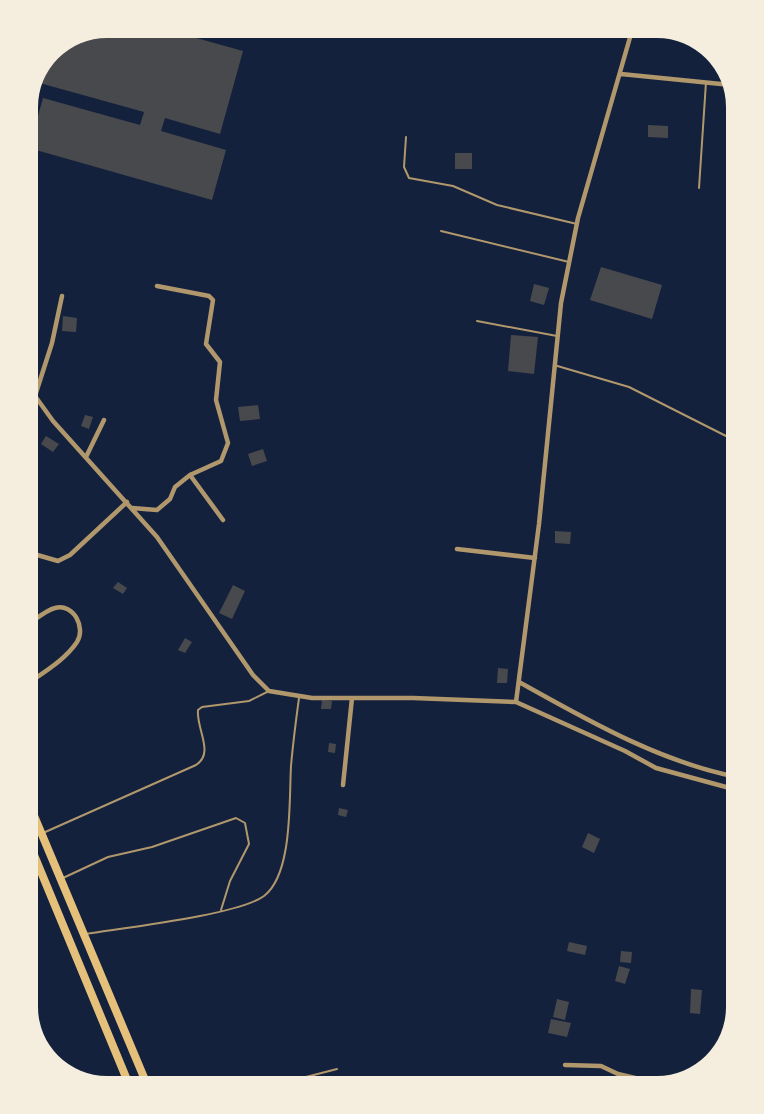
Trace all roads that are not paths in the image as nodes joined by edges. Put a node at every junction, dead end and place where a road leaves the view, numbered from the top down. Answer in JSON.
{"nodes":[{"id":1,"x":630,"y":38,"type":"edge"},
{"id":2,"x":621,"y":74,"type":"junction"},
{"id":3,"x":706,"y":82,"type":"junction"},
{"id":4,"x":722,"y":84,"type":"edge"},
{"id":5,"x":406,"y":137,"type":"dead end"},
{"id":6,"x":699,"y":188,"type":"dead end"},
{"id":7,"x":577,"y":224,"type":"junction"},
{"id":8,"x":441,"y":231,"type":"dead end"},
{"id":9,"x":569,"y":262,"type":"junction"},
{"id":10,"x":157,"y":286,"type":"dead end"},
{"id":11,"x":62,"y":296,"type":"dead end"},
{"id":12,"x":477,"y":321,"type":"dead end"},
{"id":13,"x":557,"y":336,"type":"junction"},
{"id":14,"x":554,"y":364,"type":"junction"},
{"id":15,"x":38,"y":387,"type":"edge"},
{"id":16,"x":38,"y":400,"type":"edge"},
{"id":17,"x":104,"y":420,"type":"dead end"},
{"id":18,"x":726,"y":436,"type":"dead end"},
{"id":19,"x":86,"y":456,"type":"junction"},
{"id":20,"x":190,"y":475,"type":"junction"},
{"id":21,"x":127,"y":502,"type":"junction"},
{"id":22,"x":132,"y":508,"type":"junction"},
{"id":23,"x":223,"y":520,"type":"dead end"},
{"id":24,"x":457,"y":549,"type":"dead end"},
{"id":25,"x":38,"y":555,"type":"edge"},
{"id":26,"x":535,"y":558,"type":"junction"},
{"id":27,"x":38,"y":618,"type":"edge"},
{"id":28,"x":38,"y":676,"type":"edge"},
{"id":29,"x":519,"y":682,"type":"junction"},
{"id":30,"x":269,"y":691,"type":"junction"},
{"id":31,"x":299,"y":696,"type":"junction"},
{"id":32,"x":352,"y":698,"type":"junction"},
{"id":33,"x":517,"y":700,"type":"junction"},
{"id":34,"x":726,"y":773,"type":"edge"},
{"id":35,"x":343,"y":785,"type":"dead end"},
{"id":36,"x":726,"y":787,"type":"edge"},
{"id":37,"x":38,"y":825,"type":"edge"},
{"id":38,"x":42,"y":834,"type":"junction"},
{"id":39,"x":38,"y":865,"type":"edge"},
{"id":40,"x":60,"y":879,"type":"junction"},
{"id":41,"x":221,"y":910,"type":"junction"},
{"id":42,"x":83,"y":934,"type":"junction"},
{"id":43,"x":565,"y":1065,"type":"dead end"},
{"id":44,"x":337,"y":1069,"type":"dead end"},
{"id":45,"x":125,"y":1076,"type":"edge"},
{"id":46,"x":143,"y":1076,"type":"edge"},
{"id":47,"x":310,"y":1076,"type":"edge"},
{"id":48,"x":627,"y":1076,"type":"edge"}],
"edges":[{"from":1,"to":2,"type":"street"},
{"from":2,"to":3,"type":"street"},
{"from":2,"to":7,"type":"street"},
{"from":3,"to":4,"type":"street"},
{"from":3,"to":6,"type":"lane"},
{"from":5,"to":7,"type":"lane"},
{"from":7,"to":9,"type":"street"},
{"from":8,"to":9,"type":"lane"},
{"from":9,"to":13,"type":"street"},
{"from":10,"to":20,"type":"street"},
{"from":11,"to":15,"type":"street"},
{"from":12,"to":13,"type":"lane"},
{"from":13,"to":14,"type":"street"},
{"from":14,"to":18,"type":"lane"},
{"from":14,"to":26,"type":"street"},
{"from":16,"to":19,"type":"street"},
{"from":17,"to":19,"type":"street"},
{"from":19,"to":21,"type":"street"},
{"from":20,"to":22,"type":"street"},
{"from":20,"to":23,"type":"street"},
{"from":21,"to":22,"type":"street"},
{"from":21,"to":25,"type":"street"},
{"from":22,"to":30,"type":"street"},
{"from":24,"to":26,"type":"street"},
{"from":26,"to":29,"type":"street"},
{"from":27,"to":28,"type":"street"},
{"from":29,"to":33,"type":"street"},
{"from":29,"to":34,"type":"street"},
{"from":30,"to":31,"type":"street"},
{"from":30,"to":38,"type":"lane"},
{"from":31,"to":32,"type":"street"},
{"from":31,"to":41,"type":"lane"},
{"from":32,"to":33,"type":"street"},
{"from":32,"to":35,"type":"street"},
{"from":33,"to":36,"type":"street"},
{"from":37,"to":38,"type":"highway"},
{"from":38,"to":40,"type":"highway"},
{"from":39,"to":45,"type":"highway"},
{"from":40,"to":41,"type":"lane"},
{"from":40,"to":42,"type":"highway"},
{"from":41,"to":42,"type":"lane"},
{"from":42,"to":46,"type":"highway"},
{"from":43,"to":48,"type":"street"},
{"from":44,"to":47,"type":"lane"}]}
